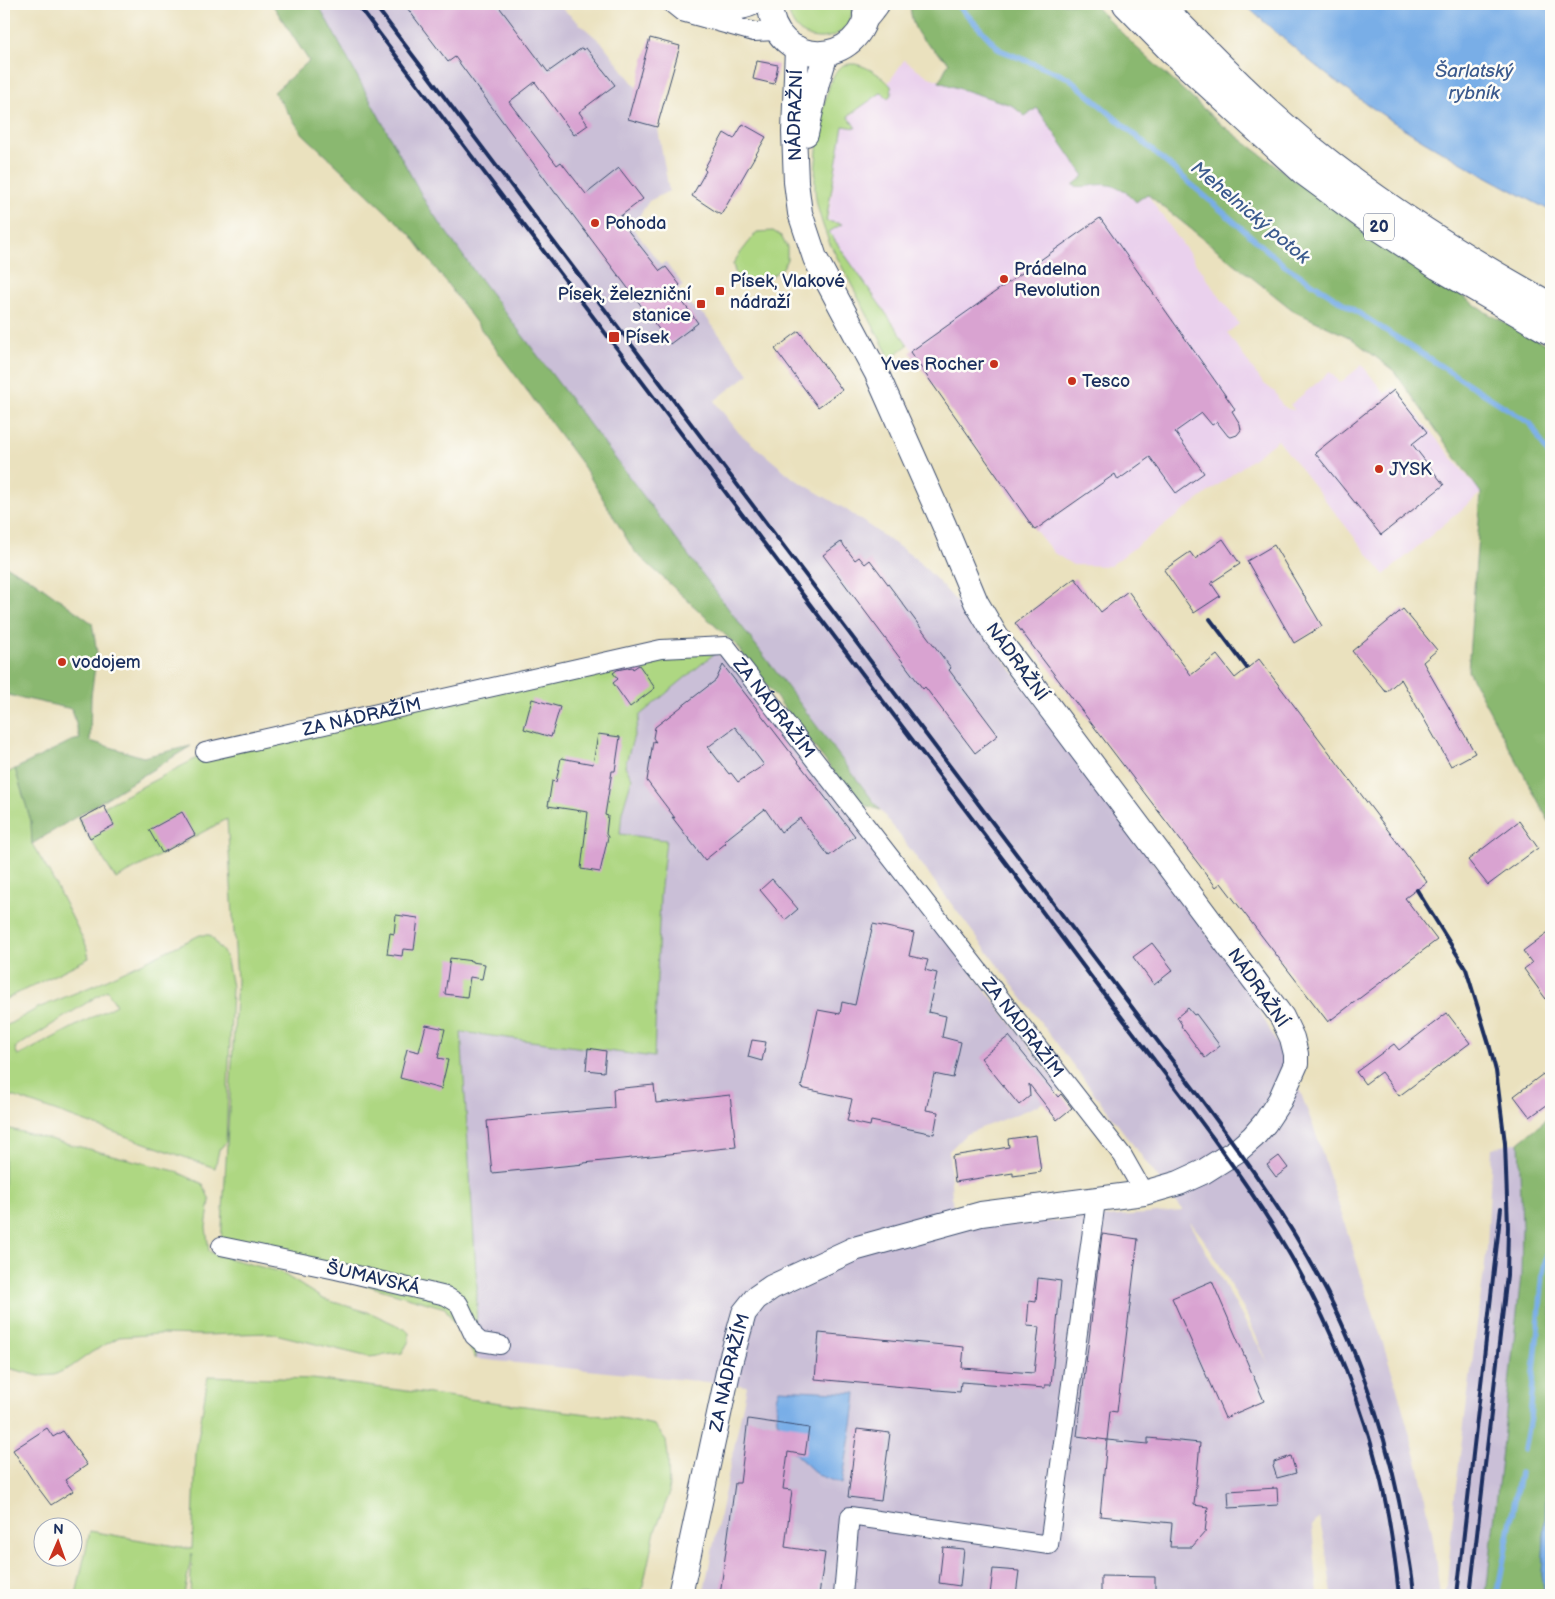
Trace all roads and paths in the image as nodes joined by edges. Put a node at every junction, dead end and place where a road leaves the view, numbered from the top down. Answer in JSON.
{"nodes":[{"id":1,"x":672,"y":4,"type":"edge"},
{"id":2,"x":758,"y":4,"type":"edge"},
{"id":3,"x":770,"y":4,"type":"edge"},
{"id":4,"x":1127,"y":4,"type":"edge"},
{"id":5,"x":1158,"y":4,"type":"edge"},
{"id":6,"x":870,"y":7,"type":"edge"},
{"id":7,"x":693,"y":15,"type":"junction"},
{"id":8,"x":778,"y":31,"type":"junction"},
{"id":9,"x":797,"y":48,"type":"junction"},
{"id":10,"x":826,"y":54,"type":"junction"},
{"id":11,"x":796,"y":182,"type":"junction"},
{"id":12,"x":1551,"y":307,"type":"edge"},
{"id":13,"x":1551,"y":331,"type":"edge"},
{"id":14,"x":205,"y":752,"type":"dead end"},
{"id":15,"x":1280,"y":1100,"type":"joint"},
{"id":16,"x":1144,"y":1193,"type":"junction"},
{"id":17,"x":1096,"y":1201,"type":"junction"},
{"id":18,"x":221,"y":1246,"type":"dead end"},
{"id":19,"x":500,"y":1345,"type":"dead end"},
{"id":20,"x":680,"y":1595,"type":"edge"},
{"id":21,"x":843,"y":1595,"type":"edge"}],
"edges":[{"from":1,"to":7,"type":"street"},
{"from":2,"to":7,"type":"street"},
{"from":3,"to":8,"type":"main road"},
{"from":4,"to":13,"type":"highway","number":"20"},
{"from":5,"to":12,"type":"highway","number":"20"},
{"from":6,"to":10,"type":"main road"},
{"from":7,"to":8,"type":"street"},
{"from":8,"to":9,"type":"main road"},
{"from":9,"to":10,"type":"main road"},
{"from":9,"to":11,"type":"main road","name":"NÁDRAŽNÍ"},
{"from":10,"to":11,"type":"main road","name":"NÁDRAŽNÍ"},
{"from":11,"to":15,"type":"main road","name":"NÁDRAŽNÍ"},
{"from":14,"to":16,"type":"street","name":"ZA NÁDRAŽÍM"},
{"from":15,"to":16,"type":"main road","name":"ZA NÁDRAŽÍM"},
{"from":16,"to":17,"type":"main road","name":"ZA NÁDRAŽÍM"},
{"from":17,"to":20,"type":"main road","name":"ZA NÁDRAŽÍM"},
{"from":17,"to":21,"type":"street"},
{"from":18,"to":19,"type":"street","name":"ŠUMAVSKÁ"}]}
